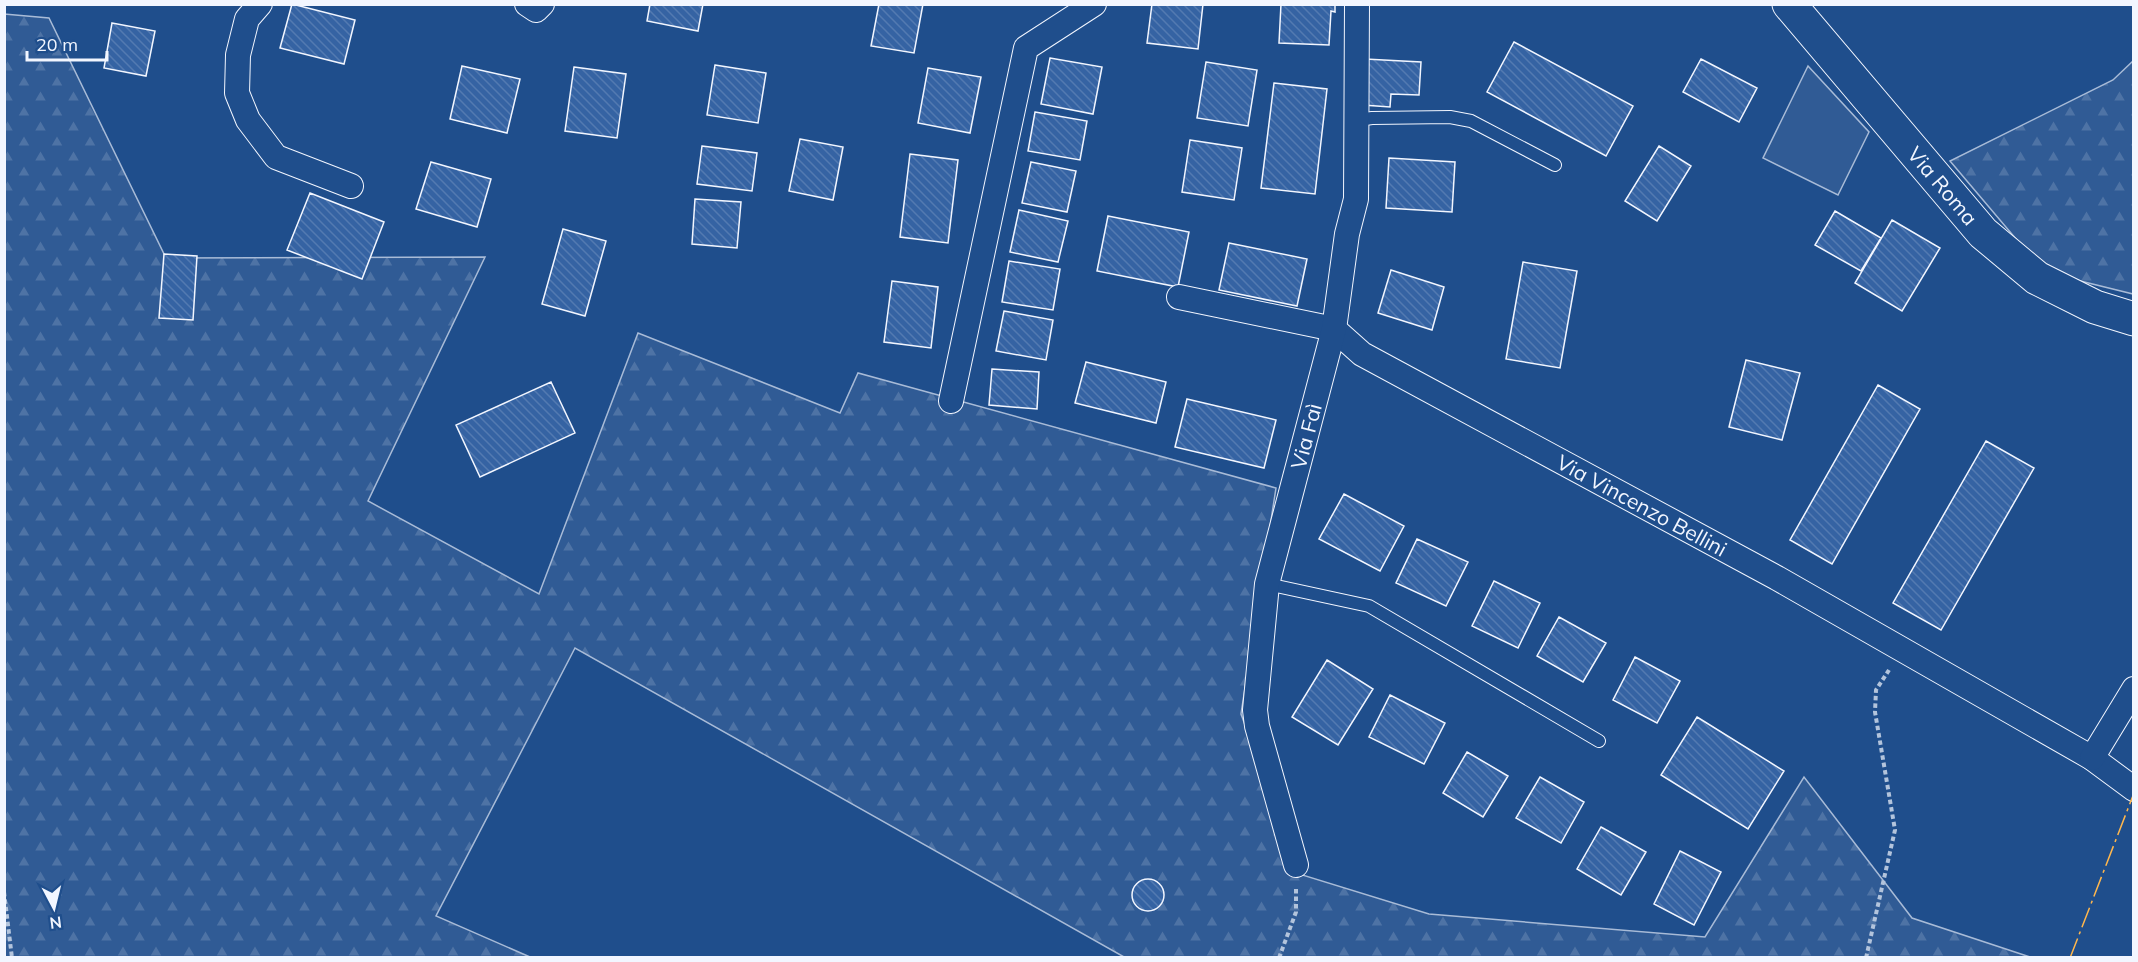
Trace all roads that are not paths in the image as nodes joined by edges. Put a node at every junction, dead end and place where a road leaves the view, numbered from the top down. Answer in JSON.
{"nodes":[{"id":1,"x":260,"y":4,"type":"edge"},
{"id":2,"x":527,"y":4,"type":"edge"},
{"id":3,"x":542,"y":4,"type":"edge"},
{"id":4,"x":1094,"y":4,"type":"edge"},
{"id":5,"x":1357,"y":4,"type":"edge"},
{"id":6,"x":1789,"y":4,"type":"edge"},
{"id":7,"x":1358,"y":120,"type":"junction"},
{"id":8,"x":1555,"y":165,"type":"dead end"},
{"id":9,"x":351,"y":186,"type":"dead end"},
{"id":10,"x":1179,"y":297,"type":"dead end"},
{"id":11,"x":2133,"y":319,"type":"edge"},
{"id":12,"x":1334,"y":329,"type":"junction"},
{"id":13,"x":951,"y":401,"type":"dead end"},
{"id":14,"x":1267,"y":584,"type":"junction"},
{"id":15,"x":2133,"y":689,"type":"edge"},
{"id":16,"x":1599,"y":741,"type":"dead end"},
{"id":17,"x":2092,"y":758,"type":"junction"},
{"id":18,"x":2124,"y":783,"type":"edge"},
{"id":19,"x":1296,"y":865,"type":"road end"}],
"edges":[{"from":1,"to":9,"type":"street"},
{"from":2,"to":3,"type":"street"},
{"from":4,"to":13,"type":"street"},
{"from":5,"to":7,"type":"street","name":"Via Faì"},
{"from":6,"to":11,"type":"street","name":"Via Roma"},
{"from":7,"to":8,"type":"lane"},
{"from":7,"to":12,"type":"street","name":"Via Faì"},
{"from":10,"to":12,"type":"street"},
{"from":12,"to":14,"type":"street","name":"Via Faì"},
{"from":12,"to":17,"type":"street","name":"Via Vincenzo Bellini"},
{"from":14,"to":16,"type":"lane"},
{"from":14,"to":19,"type":"street","name":"Via Faì"},
{"from":15,"to":17,"type":"street"},
{"from":17,"to":18,"type":"street","name":"Via Vincenzo Bellini"}]}
